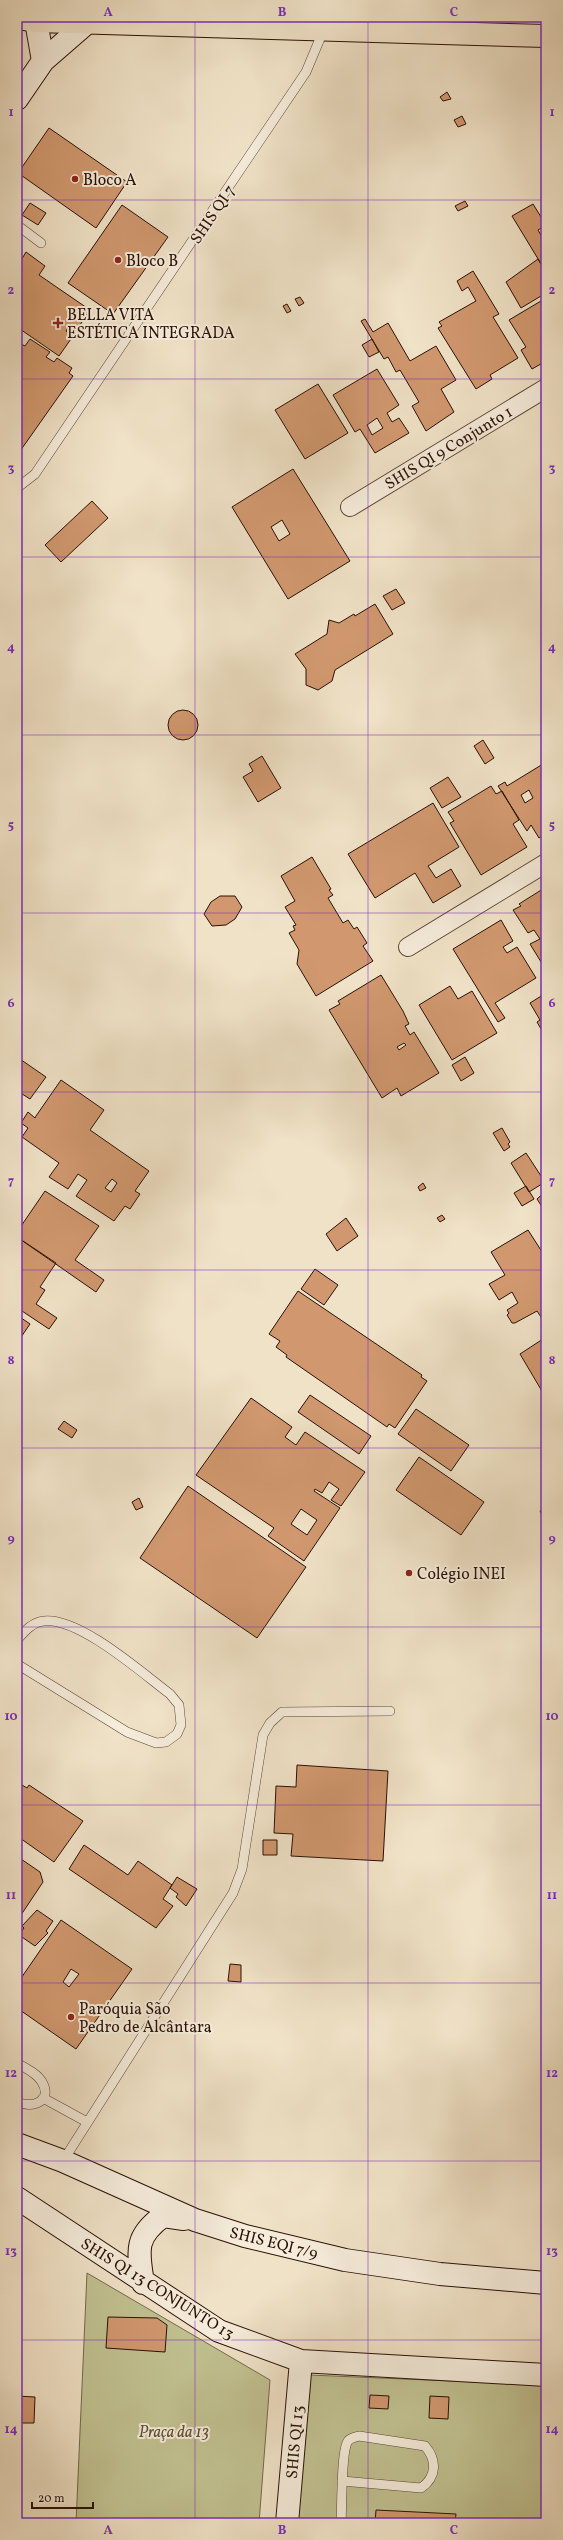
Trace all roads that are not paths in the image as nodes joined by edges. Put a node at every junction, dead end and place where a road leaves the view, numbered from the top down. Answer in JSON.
{"nodes":[{"id":1,"x":27,"y":20,"type":"edge"},
{"id":2,"x":89,"y":21,"type":"junction"},
{"id":3,"x":329,"y":23,"type":"edge"},
{"id":4,"x":385,"y":24,"type":"edge"},
{"id":5,"x":546,"y":36,"type":"edge"},
{"id":6,"x":43,"y":61,"type":"junction"},
{"id":7,"x":17,"y":99,"type":"edge"},
{"id":8,"x":17,"y":225,"type":"edge"},
{"id":9,"x":41,"y":243,"type":"dead end"},
{"id":10,"x":546,"y":388,"type":"edge"},
{"id":11,"x":17,"y":488,"type":"edge"},
{"id":12,"x":350,"y":507,"type":"dead end"},
{"id":13,"x":546,"y":864,"type":"edge"},
{"id":14,"x":408,"y":947,"type":"dead end"},
{"id":15,"x":17,"y":1640,"type":"edge"},
{"id":16,"x":17,"y":1664,"type":"edge"},
{"id":17,"x":390,"y":1711,"type":"dead end"},
{"id":18,"x":17,"y":2063,"type":"edge"},
{"id":19,"x":43,"y":2098,"type":"junction"},
{"id":20,"x":17,"y":2102,"type":"edge"},
{"id":21,"x":87,"y":2122,"type":"junction"},
{"id":22,"x":17,"y":2144,"type":"edge"},
{"id":23,"x":63,"y":2161,"type":"junction"},
{"id":24,"x":17,"y":2198,"type":"edge"},
{"id":25,"x":195,"y":2220,"type":"junction"},
{"id":26,"x":546,"y":2282,"type":"edge"},
{"id":27,"x":143,"y":2283,"type":"junction"},
{"id":28,"x":301,"y":2361,"type":"junction"},
{"id":29,"x":546,"y":2375,"type":"edge"},
{"id":30,"x":342,"y":2481,"type":"junction"},
{"id":31,"x":287,"y":2523,"type":"edge"},
{"id":32,"x":342,"y":2523,"type":"edge"}],
"edges":[{"from":1,"to":2,"type":"main road"},
{"from":1,"to":6,"type":"street"},
{"from":2,"to":3,"type":"main road"},
{"from":2,"to":6,"type":"street"},
{"from":3,"to":4,"type":"main road"},
{"from":3,"to":11,"type":"lane","name":"SHIS QI 7"},
{"from":4,"to":5,"type":"main road"},
{"from":6,"to":7,"type":"street"},
{"from":8,"to":9,"type":"lane"},
{"from":10,"to":12,"type":"street","name":"SHIS QI 9 Conjunto 1"},
{"from":13,"to":14,"type":"street"},
{"from":15,"to":16,"type":"lane"},
{"from":17,"to":21,"type":"lane"},
{"from":18,"to":19,"type":"lane"},
{"from":19,"to":20,"type":"lane"},
{"from":19,"to":21,"type":"lane"},
{"from":21,"to":23,"type":"lane"},
{"from":22,"to":23,"type":"street","name":"SHIS EQI 7/9"},
{"from":23,"to":25,"type":"street","name":"SHIS EQI 7/9"},
{"from":24,"to":27,"type":"street","name":"SHIS QI 13 CONJUNTO 13"},
{"from":25,"to":26,"type":"street","name":"SHIS EQI 7/9"},
{"from":25,"to":27,"type":"street"},
{"from":27,"to":28,"type":"street","name":"SHIS QI 13 CONJUNTO 13"},
{"from":28,"to":29,"type":"street","name":"SHIS QI 13 CONJUNTO 13"},
{"from":28,"to":31,"type":"street","name":"SHIS QI 13"},
{"from":30,"to":30,"type":"lane"},
{"from":30,"to":32,"type":"lane"}]}
